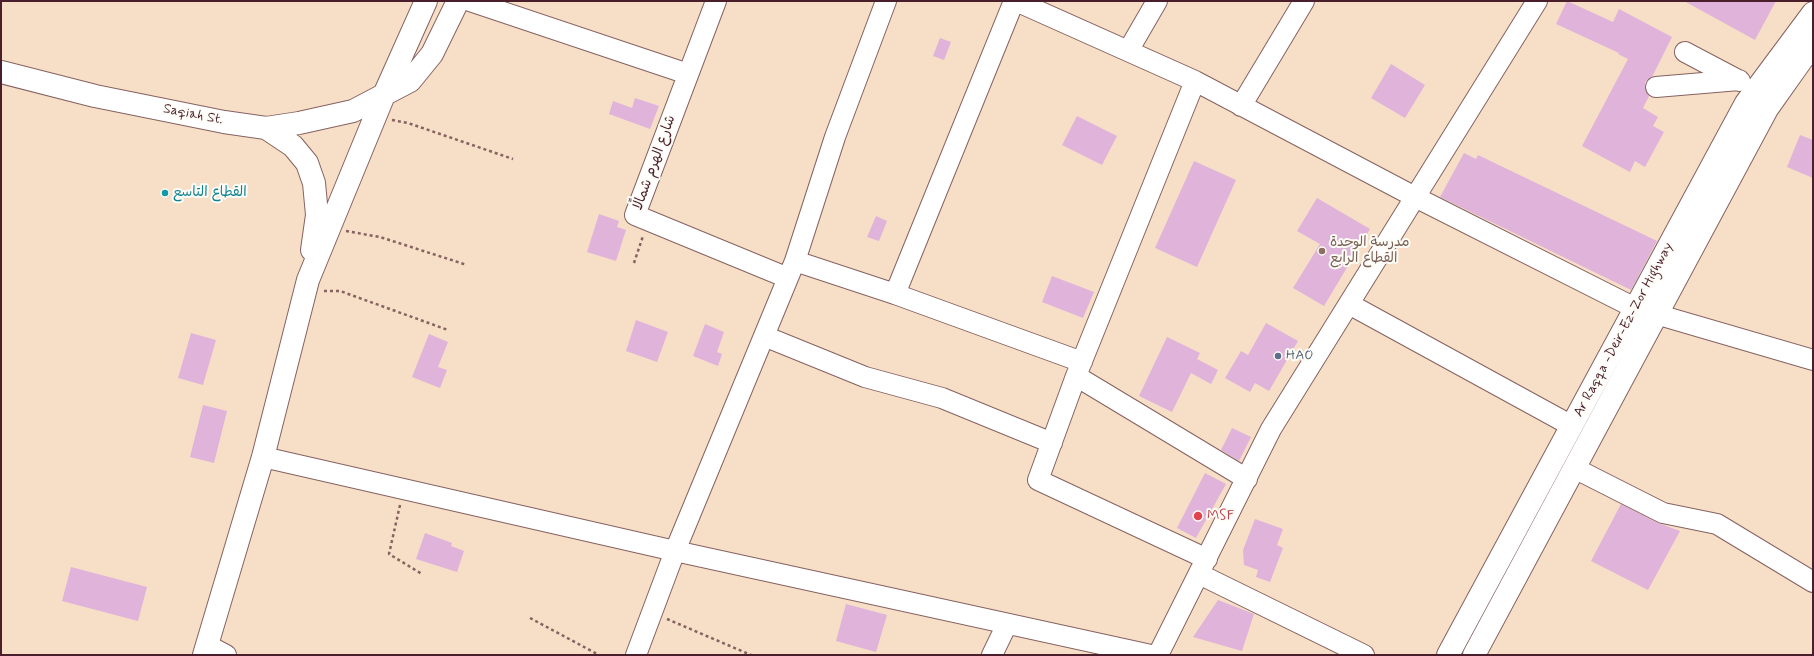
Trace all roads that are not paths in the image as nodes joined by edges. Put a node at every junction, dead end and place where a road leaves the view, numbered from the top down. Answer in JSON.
{"nodes":[{"id":1,"x":426,"y":1,"type":"edge"},
{"id":2,"x":458,"y":1,"type":"edge"},
{"id":3,"x":470,"y":1,"type":"edge"},
{"id":4,"x":716,"y":1,"type":"edge"},
{"id":5,"x":886,"y":1,"type":"edge"},
{"id":6,"x":1015,"y":1,"type":"edge"},
{"id":7,"x":1157,"y":1,"type":"edge"},
{"id":8,"x":1304,"y":1,"type":"edge"},
{"id":9,"x":1537,"y":1,"type":"edge"},
{"id":10,"x":1813,"y":13,"type":"edge"},
{"id":11,"x":1813,"y":44,"type":"edge"},
{"id":12,"x":1128,"y":51,"type":"junction"},
{"id":13,"x":1685,"y":52,"type":"dead end"},
{"id":14,"x":1,"y":72,"type":"edge"},
{"id":15,"x":688,"y":74,"type":"junction"},
{"id":16,"x":1194,"y":81,"type":"junction"},
{"id":17,"x":1747,"y":85,"type":"junction"},
{"id":18,"x":1656,"y":87,"type":"dead end"},
{"id":19,"x":384,"y":95,"type":"junction"},
{"id":20,"x":1241,"y":106,"type":"junction"},
{"id":21,"x":266,"y":128,"type":"junction"},
{"id":22,"x":1415,"y":198,"type":"junction"},
{"id":23,"x":792,"y":270,"type":"junction"},
{"id":24,"x":307,"y":286,"type":"junction"},
{"id":25,"x":895,"y":294,"type":"junction"},
{"id":26,"x":1349,"y":304,"type":"junction"},
{"id":27,"x":1635,"y":308,"type":"junction"},
{"id":28,"x":1656,"y":315,"type":"junction"},
{"id":29,"x":764,"y":336,"type":"junction"},
{"id":30,"x":1813,"y":360,"type":"edge"},
{"id":31,"x":1079,"y":369,"type":"junction"},
{"id":32,"x":1572,"y":426,"type":"junction"},
{"id":33,"x":1052,"y":443,"type":"junction"},
{"id":34,"x":263,"y":457,"type":"junction"},
{"id":35,"x":1574,"y":468,"type":"junction"},
{"id":36,"x":1246,"y":479,"type":"junction"},
{"id":37,"x":675,"y":551,"type":"junction"},
{"id":38,"x":1203,"y":566,"type":"junction"},
{"id":39,"x":1813,"y":582,"type":"edge"},
{"id":40,"x":1007,"y":624,"type":"junction"},
{"id":41,"x":213,"y":652,"type":"edge"},
{"id":42,"x":636,"y":655,"type":"edge"},
{"id":43,"x":992,"y":655,"type":"edge"},
{"id":44,"x":1151,"y":655,"type":"edge"},
{"id":45,"x":1158,"y":655,"type":"edge"},
{"id":46,"x":1364,"y":655,"type":"edge"},
{"id":47,"x":1448,"y":655,"type":"edge"},
{"id":48,"x":1474,"y":655,"type":"edge"}],
"edges":[{"from":1,"to":19,"type":"main road"},
{"from":2,"to":19,"type":"main road","name":"Saqiah St."},
{"from":3,"to":15,"type":"street"},
{"from":4,"to":15,"type":"street","name":"شارع الهرم شمالًا"},
{"from":5,"to":23,"type":"street"},
{"from":6,"to":12,"type":"street"},
{"from":6,"to":25,"type":"street"},
{"from":7,"to":12,"type":"street"},
{"from":8,"to":20,"type":"street"},
{"from":9,"to":22,"type":"street"},
{"from":10,"to":17,"type":"main road","name":"Ar Raqqa -Deir-Ez-Zor Highway"},
{"from":11,"to":28,"type":"main road","name":"Ar Raqqa -Deir-Ez-Zor Highway"},
{"from":12,"to":16,"type":"street"},
{"from":13,"to":17,"type":"street"},
{"from":14,"to":21,"type":"main road","name":"Saqiah St."},
{"from":15,"to":23,"type":"street","name":"شارع الهرم شمالًا"},
{"from":16,"to":20,"type":"street"},
{"from":16,"to":31,"type":"street"},
{"from":17,"to":18,"type":"street"},
{"from":17,"to":27,"type":"main road","name":"Ar Raqqa -Deir-Ez-Zor Highway"},
{"from":19,"to":21,"type":"main road","name":"Saqiah St."},
{"from":19,"to":24,"type":"main road"},
{"from":20,"to":22,"type":"street"},
{"from":21,"to":24,"type":"main road"},
{"from":22,"to":26,"type":"street"},
{"from":22,"to":27,"type":"street"},
{"from":23,"to":25,"type":"street","name":"شارع الهرم شمالًا"},
{"from":23,"to":29,"type":"street"},
{"from":24,"to":34,"type":"main road"},
{"from":25,"to":31,"type":"street","name":"شارع الهرم شمالًا"},
{"from":26,"to":32,"type":"street"},
{"from":26,"to":36,"type":"street"},
{"from":27,"to":28,"type":"street"},
{"from":27,"to":32,"type":"main road","name":"Ar Raqqa -Deir-Ez-Zor Highway"},
{"from":28,"to":30,"type":"street"},
{"from":28,"to":35,"type":"main road","name":"Ar Raqqa -Deir-Ez-Zor Highway"},
{"from":29,"to":33,"type":"street"},
{"from":29,"to":37,"type":"street"},
{"from":31,"to":33,"type":"street"},
{"from":31,"to":36,"type":"street","name":"شارع الهرم شمالًا"},
{"from":32,"to":47,"type":"main road","name":"Ar Raqqa -Deir-Ez-Zor Highway"},
{"from":33,"to":38,"type":"street"},
{"from":34,"to":37,"type":"street"},
{"from":34,"to":41,"type":"main road"},
{"from":35,"to":39,"type":"street"},
{"from":35,"to":48,"type":"main road","name":"Ar Raqqa -Deir-Ez-Zor Highway"},
{"from":36,"to":38,"type":"street"},
{"from":37,"to":40,"type":"street"},
{"from":37,"to":42,"type":"street"},
{"from":38,"to":45,"type":"street"},
{"from":38,"to":46,"type":"street"},
{"from":40,"to":43,"type":"street"},
{"from":40,"to":44,"type":"street"}]}
